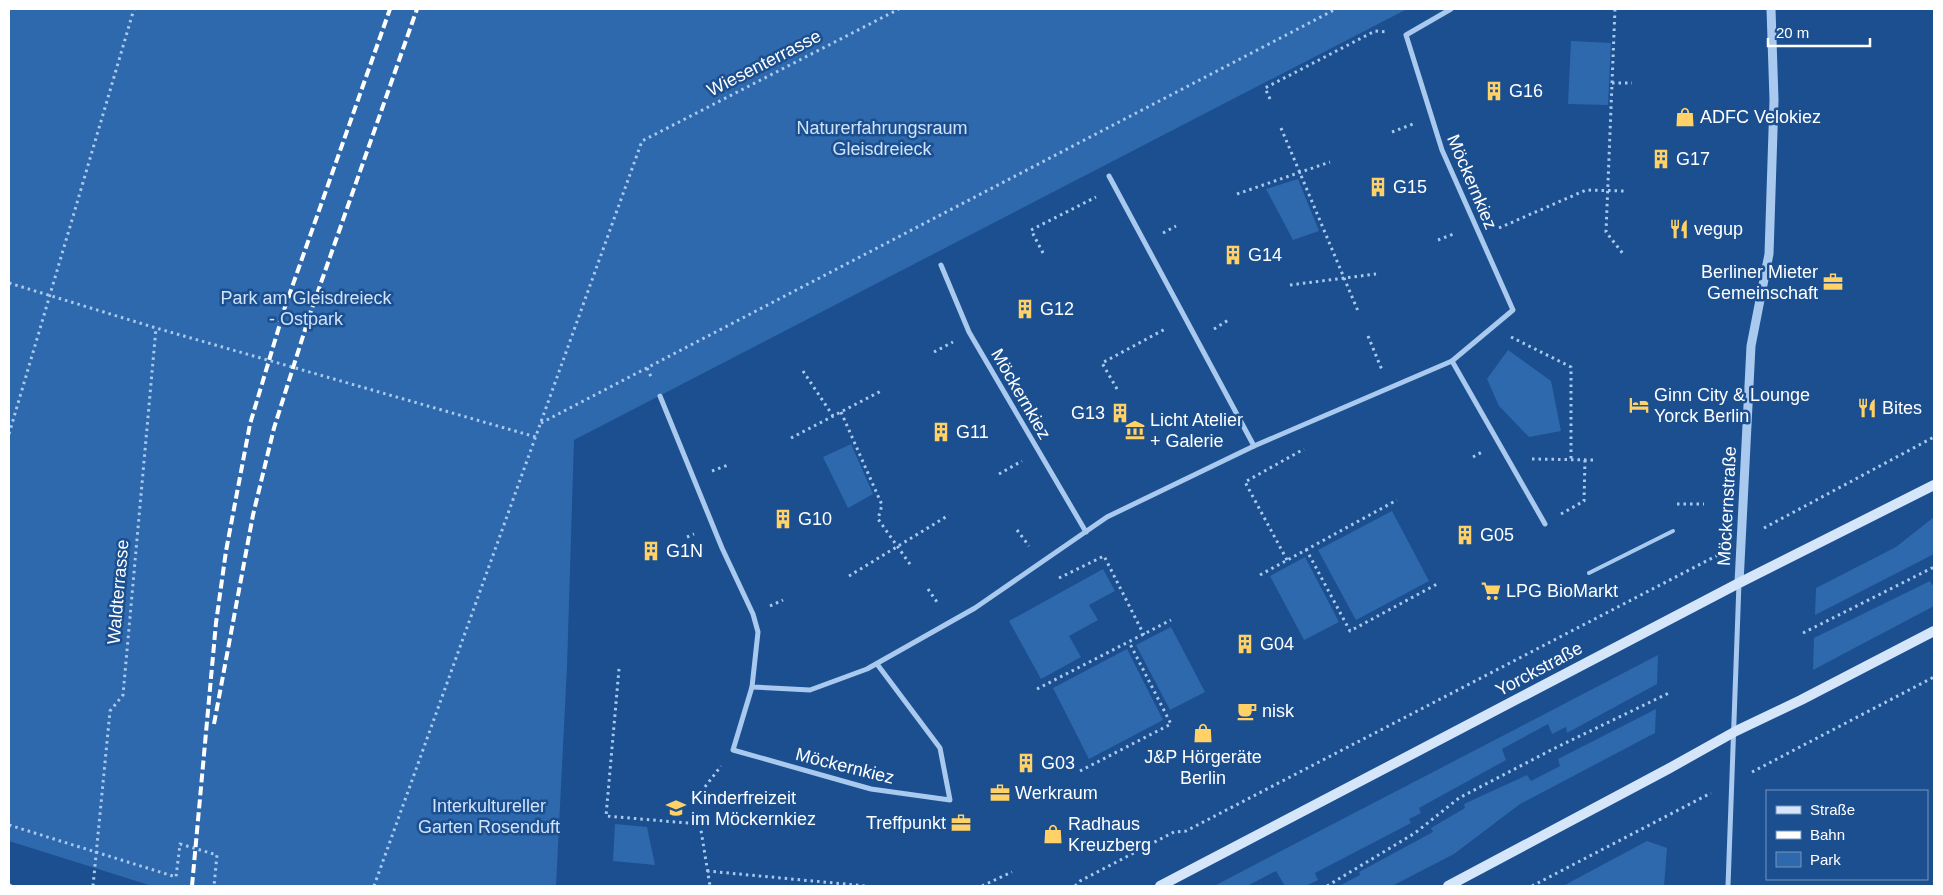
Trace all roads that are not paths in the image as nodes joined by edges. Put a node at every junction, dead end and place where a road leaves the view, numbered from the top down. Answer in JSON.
{"nodes":[{"id":1,"x":1451,"y":9,"type":"edge"},
{"id":2,"x":1771,"y":9,"type":"edge"},
{"id":3,"x":1109,"y":176,"type":"dead end"},
{"id":4,"x":941,"y":265,"type":"dead end"},
{"id":5,"x":1452,"y":361,"type":"junction"},
{"id":6,"x":660,"y":396,"type":"dead end"},
{"id":7,"x":1254,"y":446,"type":"junction"},
{"id":8,"x":1934,"y":485,"type":"edge"},
{"id":9,"x":1545,"y":524,"type":"dead end"},
{"id":10,"x":1673,"y":530,"type":"dead end"},
{"id":11,"x":1086,"y":532,"type":"junction"},
{"id":12,"x":1589,"y":573,"type":"dead end"},
{"id":13,"x":1739,"y":582,"type":"junction"},
{"id":14,"x":1934,"y":631,"type":"edge"},
{"id":15,"x":877,"y":664,"type":"junction"},
{"id":16,"x":752,"y":687,"type":"junction"},
{"id":17,"x":1736,"y":730,"type":"junction"},
{"id":18,"x":1160,"y":886,"type":"edge"},
{"id":19,"x":1448,"y":886,"type":"edge"},
{"id":20,"x":1728,"y":886,"type":"edge"}],
"edges":[{"from":1,"to":5,"type":"street","name":"Möckernkiez"},
{"from":2,"to":13,"type":"street","name":"Möckernstraße"},
{"from":3,"to":7,"type":"street"},
{"from":4,"to":11,"type":"street","name":"Möckernkiez"},
{"from":5,"to":7,"type":"street","name":"Möckernkiez"},
{"from":5,"to":9,"type":"street"},
{"from":6,"to":16,"type":"street"},
{"from":7,"to":11,"type":"street","name":"Möckernkiez"},
{"from":8,"to":13,"type":"main road","name":"Yorckstraße"},
{"from":10,"to":12,"type":"lane"},
{"from":11,"to":15,"type":"street","name":"Möckernkiez"},
{"from":13,"to":17,"type":"street","name":"Möckernstraße"},
{"from":13,"to":18,"type":"main road","name":"Yorckstraße"},
{"from":14,"to":17,"type":"main road"},
{"from":15,"to":16,"type":"street","name":"Möckernkiez"},
{"from":15,"to":16,"type":"street","name":"Möckernkiez"},
{"from":17,"to":19,"type":"main road"},
{"from":17,"to":20,"type":"street","name":"Möckernstraße"}]}
